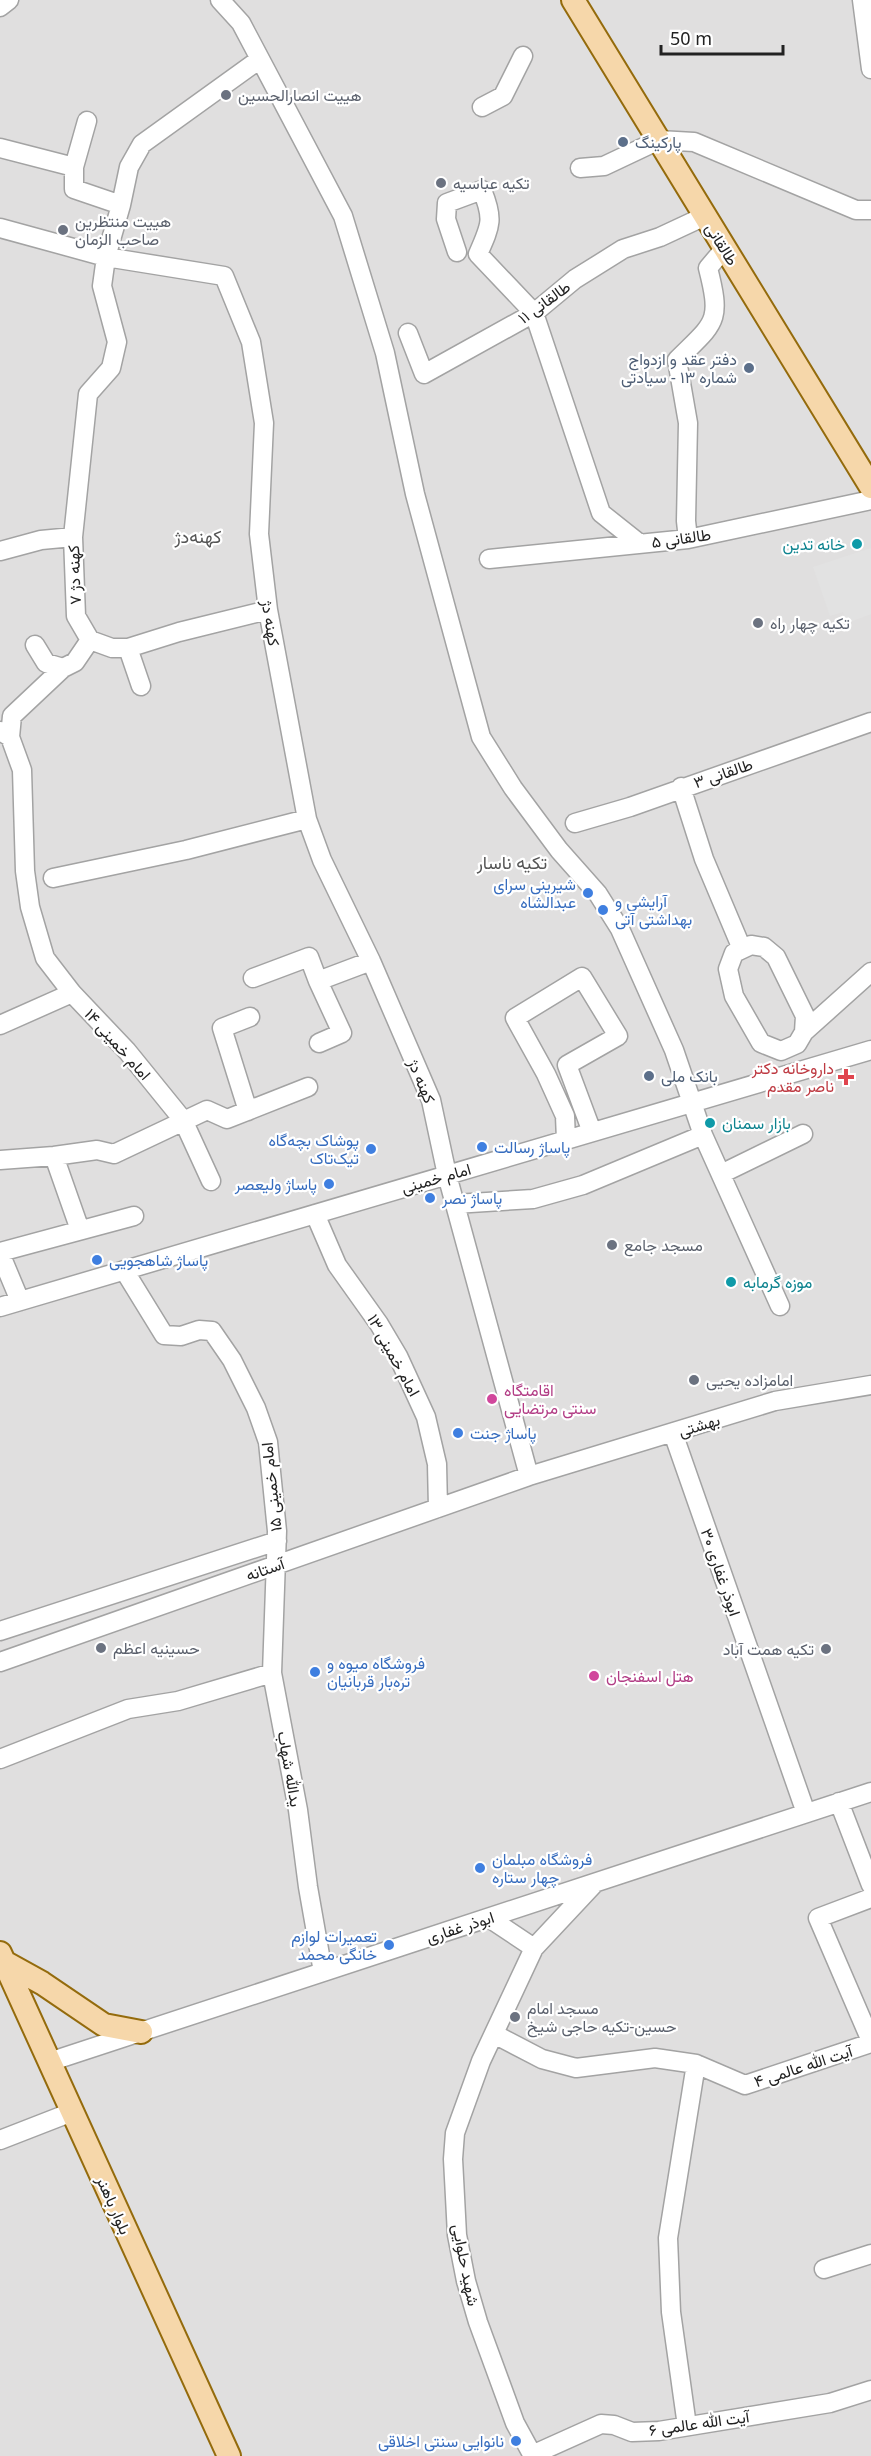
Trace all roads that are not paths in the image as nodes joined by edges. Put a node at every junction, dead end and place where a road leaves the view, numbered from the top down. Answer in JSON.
{"nodes":[{"id":1,"x":9,"y":0,"type":"edge"},
{"id":2,"x":220,"y":0,"type":"edge"},
{"id":3,"x":573,"y":0,"type":"edge"},
{"id":4,"x":862,"y":0,"type":"edge"},
{"id":5,"x":0,"y":7,"type":"edge"},
{"id":6,"x":523,"y":56,"type":"dead end"},
{"id":7,"x":260,"y":59,"type":"junction"},
{"id":8,"x":871,"y":69,"type":"edge"},
{"id":9,"x":482,"y":107,"type":"dead end"},
{"id":10,"x":87,"y":122,"type":"dead end"},
{"id":11,"x":659,"y":140,"type":"junction"},
{"id":12,"x":0,"y":148,"type":"edge"},
{"id":13,"x":74,"y":167,"type":"junction"},
{"id":14,"x":580,"y":168,"type":"dead end"},
{"id":15,"x":121,"y":205,"type":"junction"},
{"id":16,"x":871,"y":210,"type":"edge"},
{"id":17,"x":705,"y":216,"type":"junction"},
{"id":18,"x":0,"y":228,"type":"edge"},
{"id":19,"x":725,"y":248,"type":"junction"},
{"id":20,"x":457,"y":252,"type":"dead end"},
{"id":21,"x":106,"y":257,"type":"junction"},
{"id":22,"x":534,"y":313,"type":"junction"},
{"id":23,"x":408,"y":333,"type":"dead end"},
{"id":24,"x":871,"y":487,"type":"edge"},
{"id":25,"x":871,"y":500,"type":"edge"},
{"id":26,"x":73,"y":537,"type":"junction"},
{"id":27,"x":688,"y":539,"type":"junction"},
{"id":28,"x":640,"y":544,"type":"junction"},
{"id":29,"x":0,"y":551,"type":"edge"},
{"id":30,"x":489,"y":559,"type":"dead end"},
{"id":31,"x":268,"y":610,"type":"junction"},
{"id":32,"x":90,"y":640,"type":"junction"},
{"id":33,"x":35,"y":645,"type":"dead end"},
{"id":34,"x":128,"y":648,"type":"junction"},
{"id":35,"x":63,"y":668,"type":"junction"},
{"id":36,"x":141,"y":686,"type":"dead end"},
{"id":37,"x":871,"y":722,"type":"edge"},
{"id":38,"x":5,"y":734,"type":"edge"},
{"id":39,"x":681,"y":788,"type":"junction"},
{"id":40,"x":307,"y":819,"type":"junction"},
{"id":41,"x":575,"y":823,"type":"dead end"},
{"id":42,"x":53,"y":878,"type":"dead end"},
{"id":43,"x":742,"y":949,"type":"junction"},
{"id":44,"x":371,"y":961,"type":"junction"},
{"id":45,"x":871,"y":972,"type":"edge"},
{"id":46,"x":253,"y":978,"type":"dead end"},
{"id":47,"x":318,"y":981,"type":"junction"},
{"id":48,"x":72,"y":993,"type":"junction"},
{"id":49,"x":250,"y":1017,"type":"dead end"},
{"id":50,"x":0,"y":1025,"type":"edge"},
{"id":51,"x":804,"y":1032,"type":"junction"},
{"id":52,"x":319,"y":1043,"type":"dead end"},
{"id":53,"x":871,"y":1050,"type":"edge"},
{"id":54,"x":308,"y":1087,"type":"dead end"},
{"id":55,"x":690,"y":1103,"type":"junction"},
{"id":56,"x":248,"y":1111,"type":"junction"},
{"id":57,"x":183,"y":1120,"type":"junction"},
{"id":58,"x":592,"y":1132,"type":"junction"},
{"id":59,"x":803,"y":1134,"type":"dead end"},
{"id":60,"x":703,"y":1135,"type":"junction"},
{"id":61,"x":566,"y":1140,"type":"junction"},
{"id":62,"x":54,"y":1156,"type":"junction"},
{"id":63,"x":0,"y":1160,"type":"edge"},
{"id":64,"x":721,"y":1174,"type":"junction"},
{"id":65,"x":447,"y":1175,"type":"junction"},
{"id":66,"x":211,"y":1181,"type":"dead end"},
{"id":67,"x":455,"y":1204,"type":"junction"},
{"id":68,"x":315,"y":1214,"type":"junction"},
{"id":69,"x":134,"y":1216,"type":"dead end"},
{"id":70,"x":80,"y":1230,"type":"junction"},
{"id":71,"x":0,"y":1252,"type":"edge"},
{"id":72,"x":124,"y":1270,"type":"junction"},
{"id":73,"x":20,"y":1301,"type":"junction"},
{"id":74,"x":780,"y":1306,"type":"dead end"},
{"id":75,"x":0,"y":1307,"type":"edge"},
{"id":76,"x":871,"y":1385,"type":"edge"},
{"id":77,"x":673,"y":1432,"type":"junction"},
{"id":78,"x":529,"y":1476,"type":"junction"},
{"id":79,"x":438,"y":1508,"type":"junction"},
{"id":80,"x":277,"y":1540,"type":"junction"},
{"id":81,"x":276,"y":1565,"type":"junction"},
{"id":82,"x":0,"y":1631,"type":"edge"},
{"id":83,"x":0,"y":1662,"type":"edge"},
{"id":84,"x":272,"y":1672,"type":"junction"},
{"id":85,"x":0,"y":1759,"type":"edge"},
{"id":86,"x":871,"y":1792,"type":"edge"},
{"id":87,"x":839,"y":1802,"type":"junction"},
{"id":88,"x":806,"y":1813,"type":"junction"},
{"id":89,"x":595,"y":1883,"type":"junction"},
{"id":90,"x":871,"y":1885,"type":"edge"},
{"id":91,"x":871,"y":1899,"type":"edge"},
{"id":92,"x":489,"y":1918,"type":"junction"},
{"id":93,"x":534,"y":1948,"type":"junction"},
{"id":94,"x":2,"y":1958,"type":"edge"},
{"id":95,"x":323,"y":1972,"type":"junction"},
{"id":96,"x":141,"y":2032,"type":"junction"},
{"id":97,"x":494,"y":2034,"type":"junction"},
{"id":98,"x":871,"y":2042,"type":"edge"},
{"id":99,"x":49,"y":2062,"type":"junction"},
{"id":100,"x":696,"y":2064,"type":"junction"},
{"id":101,"x":72,"y":2112,"type":"junction"},
{"id":102,"x":0,"y":2140,"type":"edge"},
{"id":103,"x":871,"y":2253,"type":"edge"},
{"id":104,"x":824,"y":2268,"type":"dead end"},
{"id":105,"x":871,"y":2390,"type":"edge"},
{"id":106,"x":687,"y":2426,"type":"junction"},
{"id":107,"x":229,"y":2456,"type":"edge"},
{"id":108,"x":532,"y":2456,"type":"edge"}],
"edges":[{"from":1,"to":5,"type":"street"},
{"from":2,"to":7,"type":"street"},
{"from":3,"to":11,"type":"main road","name":"طالقانی"},
{"from":4,"to":8,"type":"street"},
{"from":6,"to":9,"type":"street"},
{"from":7,"to":15,"type":"street"},
{"from":7,"to":55,"type":"street"},
{"from":10,"to":13,"type":"street"},
{"from":11,"to":14,"type":"street"},
{"from":11,"to":16,"type":"street"},
{"from":11,"to":17,"type":"main road","name":"طالقانی"},
{"from":12,"to":13,"type":"street"},
{"from":13,"to":15,"type":"street"},
{"from":15,"to":21,"type":"street"},
{"from":17,"to":19,"type":"main road","name":"طالقانی"},
{"from":17,"to":22,"type":"street","name":"طالقانی ۱۱"},
{"from":18,"to":21,"type":"street","name":"کهنه دژ"},
{"from":19,"to":24,"type":"main road","name":"طالقانی"},
{"from":19,"to":27,"type":"street"},
{"from":20,"to":22,"type":"street"},
{"from":21,"to":26,"type":"street","name":"کهنه دژ ۷"},
{"from":21,"to":31,"type":"street","name":"کهنه دژ"},
{"from":22,"to":23,"type":"street","name":"طالقانی ۱۱"},
{"from":22,"to":28,"type":"street"},
{"from":25,"to":27,"type":"street","name":"طالقانی ۵"},
{"from":26,"to":29,"type":"street"},
{"from":26,"to":32,"type":"street","name":"کهنه دژ ۷"},
{"from":27,"to":28,"type":"street","name":"طالقانی ۵"},
{"from":28,"to":30,"type":"street","name":"طالقانی ۵"},
{"from":31,"to":34,"type":"street"},
{"from":31,"to":40,"type":"street","name":"کهنه دژ"},
{"from":32,"to":34,"type":"street"},
{"from":32,"to":35,"type":"street"},
{"from":33,"to":35,"type":"street"},
{"from":34,"to":36,"type":"street"},
{"from":35,"to":38,"type":"street"},
{"from":37,"to":39,"type":"street","name":"طالقانی ۳"},
{"from":38,"to":48,"type":"street","name":"امام خمینی ۱۴"},
{"from":39,"to":41,"type":"street","name":"طالقانی ۳"},
{"from":39,"to":43,"type":"street"},
{"from":40,"to":42,"type":"street"},
{"from":40,"to":44,"type":"street","name":"کهنه دژ"},
{"from":43,"to":51,"type":"street"},
{"from":43,"to":51,"type":"street"},
{"from":44,"to":47,"type":"street"},
{"from":44,"to":65,"type":"street","name":"کهنه دژ"},
{"from":45,"to":51,"type":"street"},
{"from":46,"to":47,"type":"street"},
{"from":47,"to":52,"type":"street"},
{"from":48,"to":50,"type":"street"},
{"from":48,"to":57,"type":"street","name":"امام خمینی ۱۴"},
{"from":49,"to":56,"type":"street"},
{"from":53,"to":55,"type":"street","name":"امام خمینی"},
{"from":54,"to":56,"type":"street"},
{"from":55,"to":58,"type":"street","name":"امام خمینی"},
{"from":55,"to":60,"type":"street"},
{"from":56,"to":57,"type":"street"},
{"from":57,"to":62,"type":"street"},
{"from":57,"to":66,"type":"street","name":"امام خمینی ۱۴"},
{"from":58,"to":61,"type":"street","name":"امام خمینی"},
{"from":58,"to":61,"type":"street"},
{"from":59,"to":64,"type":"street"},
{"from":60,"to":64,"type":"street"},
{"from":60,"to":67,"type":"street"},
{"from":61,"to":65,"type":"street","name":"امام خمینی"},
{"from":62,"to":63,"type":"street"},
{"from":62,"to":70,"type":"street"},
{"from":64,"to":74,"type":"street"},
{"from":65,"to":67,"type":"street","name":"کهنه دژ"},
{"from":65,"to":68,"type":"street","name":"امام خمینی"},
{"from":67,"to":78,"type":"street","name":"کهنه دژ"},
{"from":68,"to":72,"type":"street","name":"امام خمینی"},
{"from":68,"to":79,"type":"street","name":"امام خمینی ۱۳"},
{"from":69,"to":70,"type":"street"},
{"from":70,"to":71,"type":"street"},
{"from":71,"to":73,"type":"street"},
{"from":72,"to":73,"type":"street","name":"امام خمینی"},
{"from":72,"to":80,"type":"street","name":"امام خمینی ۱۵"},
{"from":73,"to":75,"type":"street","name":"امام خمینی"},
{"from":76,"to":77,"type":"street","name":"بهشتی"},
{"from":77,"to":78,"type":"street","name":"بهشتی"},
{"from":77,"to":88,"type":"street","name":"ابوذر غفاری ۳۰"},
{"from":78,"to":79,"type":"street","name":"آستانه"},
{"from":79,"to":81,"type":"street","name":"آستانه"},
{"from":80,"to":81,"type":"street","name":"امام خمینی ۱۵"},
{"from":80,"to":82,"type":"street","name":"آستانه"},
{"from":81,"to":83,"type":"street","name":"آستانه"},
{"from":81,"to":84,"type":"street","name":"یدالله شهاب"},
{"from":84,"to":85,"type":"street"},
{"from":84,"to":95,"type":"street","name":"یدالله شهاب"},
{"from":86,"to":87,"type":"street","name":"ابوذر غفاری"},
{"from":87,"to":88,"type":"street","name":"ابوذر غفاری"},
{"from":87,"to":90,"type":"street"},
{"from":88,"to":89,"type":"street","name":"ابوذر غفاری"},
{"from":89,"to":92,"type":"street","name":"ابوذر غفاری"},
{"from":89,"to":93,"type":"street","name":"شهید حلوایی"},
{"from":91,"to":98,"type":"street"},
{"from":92,"to":93,"type":"street"},
{"from":92,"to":95,"type":"street","name":"ابوذر غفاری"},
{"from":93,"to":97,"type":"street","name":"شهید حلوایی"},
{"from":94,"to":96,"type":"main road"},
{"from":94,"to":99,"type":"main road","name":"بلوار باهنر"},
{"from":95,"to":96,"type":"street","name":"ابوذر غفاری"},
{"from":96,"to":99,"type":"street","name":"ابوذر غفاری"},
{"from":97,"to":100,"type":"street","name":"آیت الله عالمی ۴"},
{"from":97,"to":108,"type":"street","name":"شهید حلوایی"},
{"from":98,"to":100,"type":"street","name":"آیت الله عالمی ۴"},
{"from":99,"to":101,"type":"main road","name":"بلوار باهنر"},
{"from":100,"to":106,"type":"street"},
{"from":101,"to":102,"type":"street"},
{"from":101,"to":107,"type":"main road","name":"بلوار باهنر"},
{"from":103,"to":104,"type":"street"},
{"from":105,"to":106,"type":"street","name":"آیت الله عالمی ۶"},
{"from":106,"to":108,"type":"street","name":"آیت الله عالمی ۶"}]}
